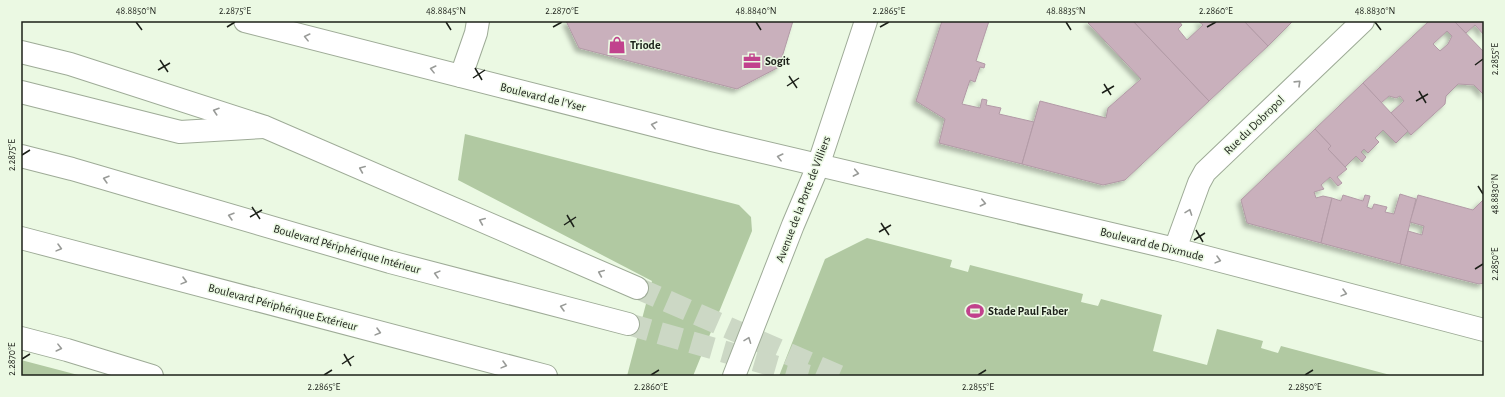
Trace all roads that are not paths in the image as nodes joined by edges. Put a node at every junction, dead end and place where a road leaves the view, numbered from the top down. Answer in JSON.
{"nodes":[{"id":1,"x":245,"y":21,"type":"edge"},
{"id":2,"x":478,"y":21,"type":"edge"},
{"id":3,"x":866,"y":21,"type":"edge"},
{"id":4,"x":1363,"y":21,"type":"edge"},
{"id":5,"x":21,"y":52,"type":"edge"},
{"id":6,"x":461,"y":76,"type":"junction"},
{"id":7,"x":21,"y":92,"type":"edge"},
{"id":8,"x":265,"y":127,"type":"junction"},
{"id":9,"x":21,"y":156,"type":"edge"},
{"id":10,"x":818,"y":166,"type":"junction"},
{"id":11,"x":21,"y":238,"type":"edge"},
{"id":12,"x":1175,"y":249,"type":"junction"},
{"id":13,"x":637,"y":288,"type":"tunnel mouth"},
{"id":14,"x":628,"y":324,"type":"tunnel mouth"},
{"id":15,"x":1484,"y":330,"type":"edge"},
{"id":16,"x":21,"y":338,"type":"edge"},
{"id":17,"x":152,"y":376,"type":"edge"},
{"id":18,"x":546,"y":376,"type":"edge"},
{"id":19,"x":734,"y":376,"type":"edge"}],
"edges":[{"from":6,"to":1,"type":"main road","name":"Boulevard de l'Yser","one_way":true},
{"from":2,"to":6,"type":"main road"},
{"from":3,"to":10,"type":"main road","name":"Avenue de la Porte de Villiers"},
{"from":12,"to":4,"type":"main road","name":"Rue du Dobropol","one_way":true},
{"from":8,"to":5,"type":"main road","one_way":true},
{"from":10,"to":6,"type":"main road","name":"Boulevard de l'Yser","one_way":true},
{"from":7,"to":8,"type":"main road"},
{"from":13,"to":8,"type":"main road","one_way":true},
{"from":14,"to":9,"type":"main road","name":"Boulevard Périphérique Intérieur","one_way":true},
{"from":10,"to":12,"type":"main road","name":"Boulevard de Dixmude","one_way":true},
{"from":19,"to":10,"type":"main road","name":"Avenue de la Porte de Villiers","one_way":true},
{"from":11,"to":18,"type":"main road","name":"Boulevard Périphérique Extérieur","one_way":true},
{"from":12,"to":15,"type":"main road","name":"Boulevard de Dixmude","one_way":true},
{"from":16,"to":17,"type":"main road","one_way":true}]}
